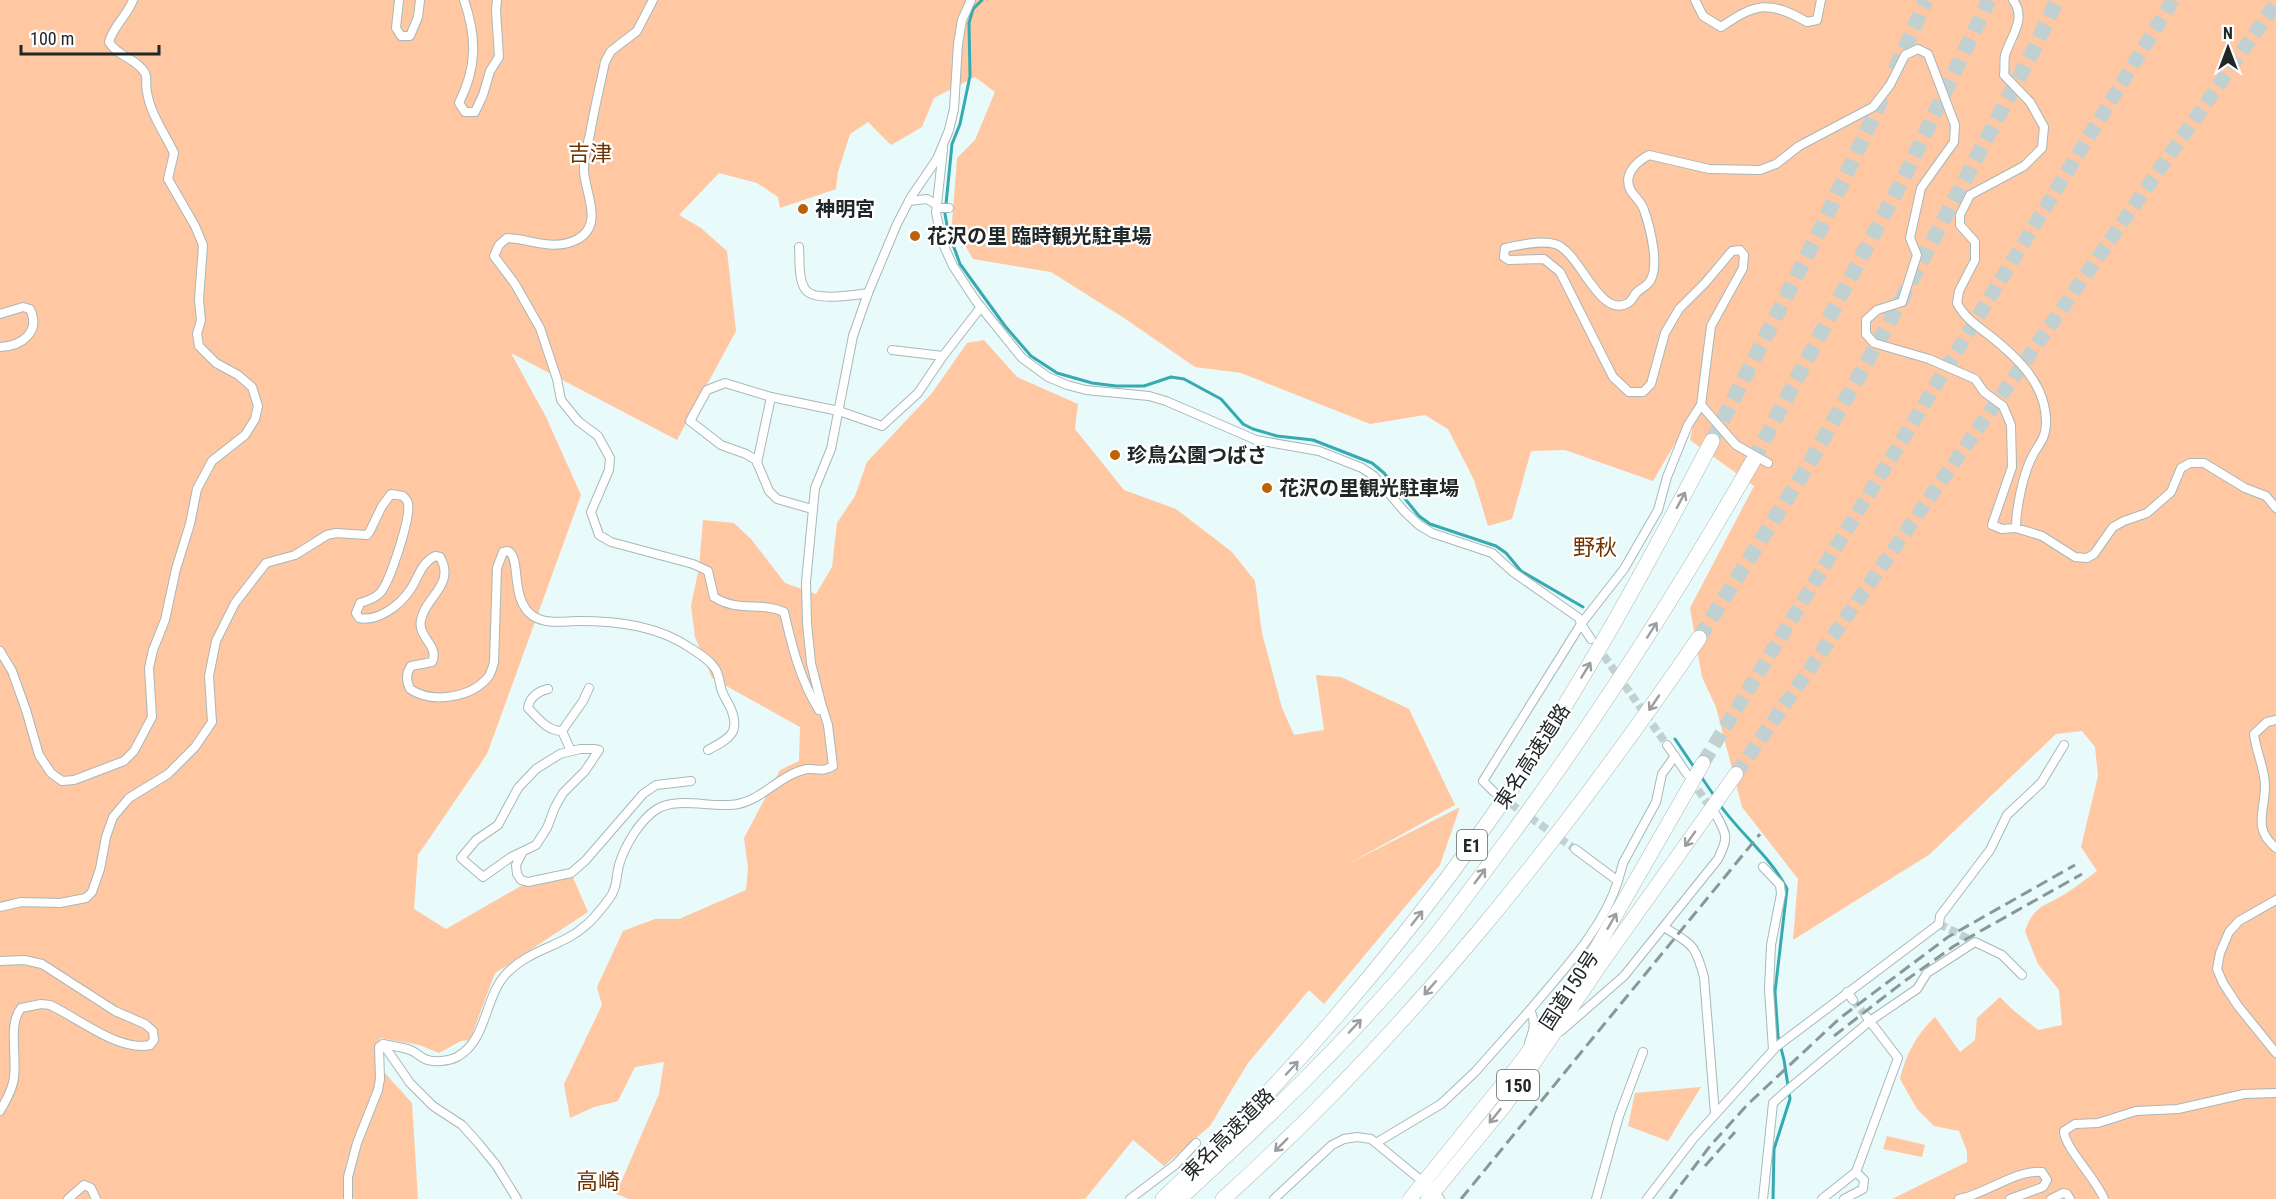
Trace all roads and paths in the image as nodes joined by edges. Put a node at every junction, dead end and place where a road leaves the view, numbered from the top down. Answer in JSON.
{"nodes":[{"id":1,"x":133,"y":0,"type":"edge"},
{"id":2,"x":399,"y":0,"type":"edge"},
{"id":3,"x":420,"y":0,"type":"edge"},
{"id":4,"x":464,"y":0,"type":"edge"},
{"id":5,"x":497,"y":0,"type":"edge"},
{"id":6,"x":654,"y":0,"type":"edge"},
{"id":7,"x":971,"y":0,"type":"edge"},
{"id":8,"x":1695,"y":0,"type":"edge"},
{"id":9,"x":1821,"y":0,"type":"edge"},
{"id":10,"x":2013,"y":0,"type":"edge"},
{"id":11,"x":943,"y":146,"type":"junction"},
{"id":12,"x":909,"y":201,"type":"junction"},
{"id":13,"x":937,"y":206,"type":"junction"},
{"id":14,"x":949,"y":208,"type":"dead end"},
{"id":15,"x":799,"y":247,"type":"dead end"},
{"id":16,"x":868,"y":293,"type":"junction"},
{"id":17,"x":981,"y":307,"type":"junction"},
{"id":18,"x":0,"y":314,"type":"edge"},
{"id":19,"x":0,"y":346,"type":"edge"},
{"id":20,"x":892,"y":350,"type":"dead end"},
{"id":21,"x":943,"y":356,"type":"junction"},
{"id":22,"x":771,"y":397,"type":"junction"},
{"id":23,"x":1701,"y":405,"type":"junction"},
{"id":24,"x":839,"y":411,"type":"junction"},
{"id":25,"x":1712,"y":441,"type":"tunnel mouth"},
{"id":26,"x":1760,"y":462,"type":"joint"},
{"id":27,"x":758,"y":463,"type":"junction"},
{"id":28,"x":2276,"y":508,"type":"edge"},
{"id":29,"x":812,"y":509,"type":"junction"},
{"id":30,"x":2016,"y":528,"type":"junction"},
{"id":31,"x":1581,"y":624,"type":"junction"},
{"id":32,"x":1699,"y":638,"type":"tunnel mouth"},
{"id":33,"x":1591,"y":639,"type":"tunnel mouth"},
{"id":34,"x":0,"y":651,"type":"edge"},
{"id":35,"x":589,"y":688,"type":"dead end"},
{"id":36,"x":548,"y":689,"type":"dead end"},
{"id":37,"x":2276,"y":720,"type":"edge"},
{"id":38,"x":828,"y":725,"type":"junction"},
{"id":39,"x":561,"y":731,"type":"junction"},
{"id":40,"x":1667,"y":745,"type":"tunnel mouth"},
{"id":41,"x":2064,"y":745,"type":"dead end"},
{"id":42,"x":708,"y":750,"type":"dead end"},
{"id":43,"x":571,"y":751,"type":"junction"},
{"id":44,"x":1675,"y":756,"type":"junction"},
{"id":45,"x":1703,"y":763,"type":"tunnel mouth"},
{"id":46,"x":1687,"y":774,"type":"tunnel mouth"},
{"id":47,"x":1736,"y":774,"type":"tunnel mouth"},
{"id":48,"x":691,"y":781,"type":"dead end"},
{"id":49,"x":1494,"y":792,"type":"dead end"},
{"id":50,"x":1716,"y":815,"type":"tunnel mouth"},
{"id":51,"x":2276,"y":848,"type":"edge"},
{"id":52,"x":1575,"y":849,"type":"tunnel mouth"},
{"id":53,"x":522,"y":853,"type":"junction"},
{"id":54,"x":1763,"y":867,"type":"dead end"},
{"id":55,"x":1618,"y":881,"type":"junction"},
{"id":56,"x":2276,"y":900,"type":"edge"},
{"id":57,"x":0,"y":907,"type":"edge"},
{"id":58,"x":1664,"y":927,"type":"junction"},
{"id":59,"x":0,"y":961,"type":"edge"},
{"id":60,"x":2022,"y":975,"type":"dead end"},
{"id":61,"x":1847,"y":992,"type":"junction"},
{"id":62,"x":1853,"y":1000,"type":"tunnel mouth"},
{"id":63,"x":1530,"y":1010,"type":"junction"},
{"id":64,"x":1868,"y":1018,"type":"junction"},
{"id":65,"x":1548,"y":1042,"type":"junction"},
{"id":66,"x":383,"y":1044,"type":"junction"},
{"id":67,"x":1773,"y":1050,"type":"junction"},
{"id":68,"x":1643,"y":1052,"type":"dead end"},
{"id":69,"x":2276,"y":1053,"type":"edge"},
{"id":70,"x":1524,"y":1058,"type":"junction"},
{"id":71,"x":2276,"y":1094,"type":"edge"},
{"id":72,"x":0,"y":1111,"type":"edge"},
{"id":73,"x":1715,"y":1114,"type":"junction"},
{"id":74,"x":1196,"y":1143,"type":"dead end"},
{"id":75,"x":1376,"y":1143,"type":"junction"},
{"id":76,"x":1856,"y":1172,"type":"junction"},
{"id":77,"x":1431,"y":1193,"type":"edge"},
{"id":78,"x":1134,"y":1197,"type":"edge"},
{"id":79,"x":68,"y":1199,"type":"edge"},
{"id":80,"x":96,"y":1199,"type":"edge"},
{"id":81,"x":348,"y":1199,"type":"edge"},
{"id":82,"x":517,"y":1199,"type":"edge"},
{"id":83,"x":1163,"y":1199,"type":"edge"},
{"id":84,"x":1179,"y":1199,"type":"edge"},
{"id":85,"x":1223,"y":1199,"type":"edge"},
{"id":86,"x":1274,"y":1199,"type":"edge"},
{"id":87,"x":1410,"y":1199,"type":"edge"},
{"id":88,"x":1596,"y":1199,"type":"edge"},
{"id":89,"x":1647,"y":1199,"type":"edge"},
{"id":90,"x":1763,"y":1199,"type":"edge"},
{"id":91,"x":1822,"y":1199,"type":"edge"},
{"id":92,"x":1844,"y":1199,"type":"edge"},
{"id":93,"x":1959,"y":1199,"type":"edge"},
{"id":94,"x":2010,"y":1199,"type":"edge"},
{"id":95,"x":2051,"y":1199,"type":"edge"},
{"id":96,"x":2070,"y":1199,"type":"edge"},
{"id":97,"x":2104,"y":1199,"type":"edge"}],
"edges":[{"from":1,"to":34,"type":"street"},
{"from":2,"to":3,"type":"street"},
{"from":4,"to":5,"type":"street"},
{"from":6,"to":38,"type":"street"},
{"from":7,"to":11,"type":"street"},
{"from":8,"to":9,"type":"street"},
{"from":10,"to":30,"type":"street"},
{"from":11,"to":12,"type":"street"},
{"from":11,"to":13,"type":"street"},
{"from":12,"to":13,"type":"street"},
{"from":12,"to":16,"type":"street"},
{"from":13,"to":14,"type":"street"},
{"from":13,"to":17,"type":"street"},
{"from":15,"to":16,"type":"street"},
{"from":16,"to":24,"type":"street"},
{"from":17,"to":21,"type":"street"},
{"from":17,"to":31,"type":"street"},
{"from":18,"to":19,"type":"street"},
{"from":20,"to":21,"type":"street"},
{"from":21,"to":24,"type":"street"},
{"from":22,"to":24,"type":"street"},
{"from":22,"to":27,"type":"street"},
{"from":22,"to":27,"type":"street"},
{"from":23,"to":26,"type":"street"},
{"from":23,"to":30,"type":"street"},
{"from":23,"to":31,"type":"street"},
{"from":24,"to":29,"type":"street"},
{"from":83,"to":25,"type":"highway","name":"東名高速道路","number":"E1","one_way":true},
{"from":84,"to":26,"type":"highway","name":"東名高速道路","number":"E1","one_way":true},
{"from":27,"to":29,"type":"street"},
{"from":28,"to":30,"type":"street"},
{"from":29,"to":38,"type":"street"},
{"from":31,"to":33,"type":"street"},
{"from":31,"to":49,"type":"street"},
{"from":32,"to":85,"type":"highway","one_way":true},
{"from":35,"to":39,"type":"street"},
{"from":36,"to":39,"type":"street"},
{"from":37,"to":51,"type":"street"},
{"from":38,"to":66,"type":"street"},
{"from":39,"to":43,"type":"street"},
{"from":40,"to":44,"type":"street"},
{"from":41,"to":61,"type":"street"},
{"from":42,"to":57,"type":"street"},
{"from":43,"to":53,"type":"street"},
{"from":43,"to":53,"type":"street"},
{"from":44,"to":46,"type":"street"},
{"from":44,"to":55,"type":"street"},
{"from":70,"to":45,"type":"highway","name":"国道150号","number":"150","one_way":true},
{"from":47,"to":65,"type":"highway","name":"国道150号","number":"150","one_way":true},
{"from":48,"to":53,"type":"street"},
{"from":50,"to":58,"type":"street"},
{"from":52,"to":55,"type":"street"},
{"from":54,"to":67,"type":"street"},
{"from":55,"to":63,"type":"street"},
{"from":56,"to":69,"type":"street"},
{"from":58,"to":65,"type":"street"},
{"from":58,"to":73,"type":"street"},
{"from":59,"to":72,"type":"street"},
{"from":60,"to":64,"type":"street"},
{"from":61,"to":62,"type":"street"},
{"from":61,"to":67,"type":"street"},
{"from":63,"to":70,"type":"street"},
{"from":63,"to":75,"type":"street"},
{"from":64,"to":76,"type":"street"},
{"from":64,"to":90,"type":"street"},
{"from":65,"to":77,"type":"highway","name":"国道150号","number":"150","one_way":true},
{"from":66,"to":81,"type":"street"},
{"from":66,"to":82,"type":"street"},
{"from":67,"to":73,"type":"street"},
{"from":68,"to":88,"type":"street"},
{"from":70,"to":77,"type":"highway","name":"国道150号","number":"150"},
{"from":71,"to":97,"type":"street"},
{"from":73,"to":89,"type":"street"},
{"from":74,"to":78,"type":"street"},
{"from":75,"to":77,"type":"street"},
{"from":75,"to":86,"type":"street"},
{"from":76,"to":91,"type":"street"},
{"from":76,"to":92,"type":"street"},
{"from":77,"to":87,"type":"highway","name":"国道150号","number":"150"},
{"from":79,"to":80,"type":"street"},
{"from":93,"to":94,"type":"street"},
{"from":95,"to":96,"type":"street"}]}
